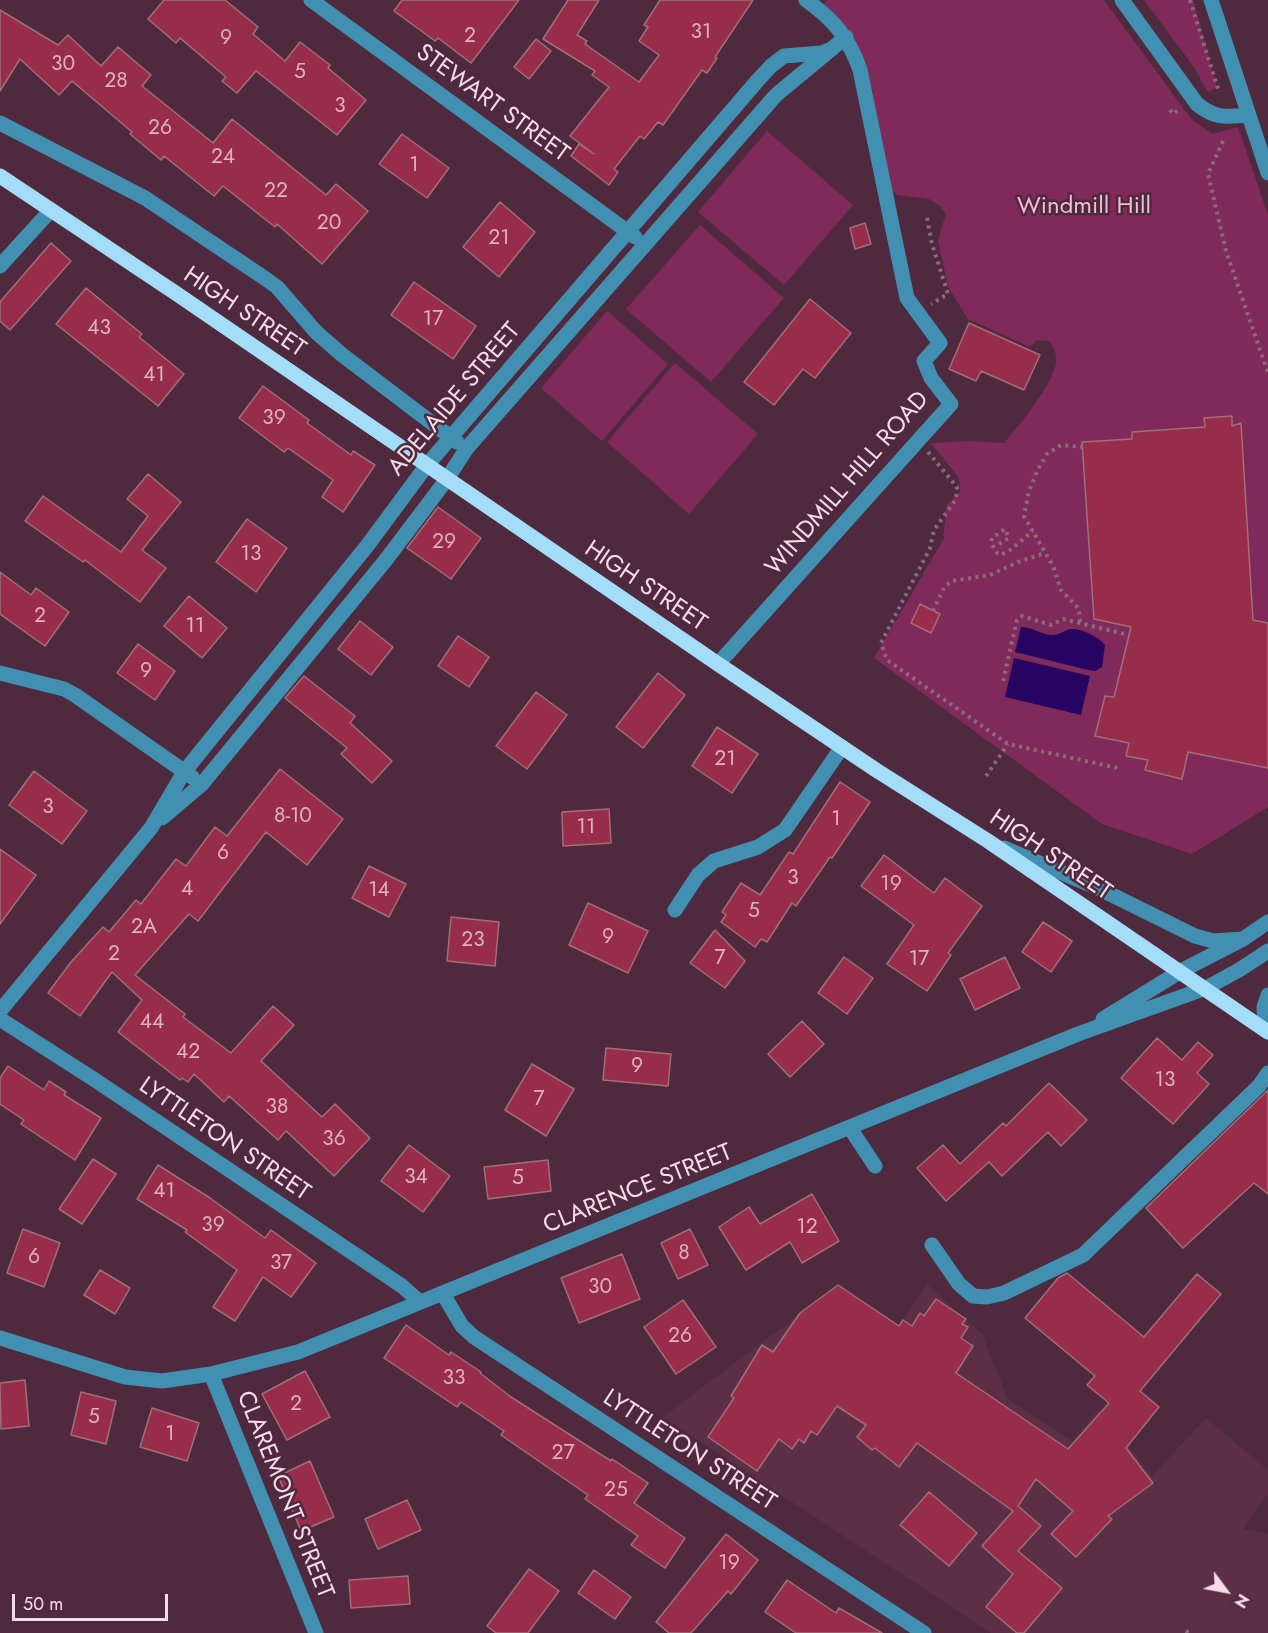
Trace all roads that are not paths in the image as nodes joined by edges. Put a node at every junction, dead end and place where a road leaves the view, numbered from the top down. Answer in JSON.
{"nodes":[{"id":1,"x":311,"y":0,"type":"edge"},
{"id":2,"x":806,"y":0,"type":"edge"},
{"id":3,"x":1122,"y":0,"type":"edge"},
{"id":4,"x":1211,"y":0,"type":"edge"},
{"id":5,"x":846,"y":37,"type":"junction"},
{"id":6,"x":832,"y":49,"type":"junction"},
{"id":7,"x":758,"y":80,"type":"junction"},
{"id":8,"x":776,"y":95,"type":"junction"},
{"id":9,"x":735,"y":106,"type":"junction"},
{"id":10,"x":1249,"y":115,"type":"junction"},
{"id":11,"x":753,"y":122,"type":"junction"},
{"id":12,"x":0,"y":123,"type":"edge"},
{"id":13,"x":696,"y":152,"type":"junction"},
{"id":14,"x":714,"y":167,"type":"junction"},
{"id":15,"x":1268,"y":173,"type":"edge"},
{"id":16,"x":0,"y":176,"type":"edge"},
{"id":17,"x":51,"y":210,"type":"junction"},
{"id":18,"x":628,"y":232,"type":"junction"},
{"id":19,"x":645,"y":244,"type":"junction"},
{"id":20,"x":0,"y":266,"type":"edge"},
{"id":21,"x":517,"y":360,"type":"junction"},
{"id":22,"x":533,"y":373,"type":"junction"},
{"id":23,"x":450,"y":438,"type":"junction"},
{"id":24,"x":467,"y":448,"type":"junction"},
{"id":25,"x":427,"y":465,"type":"junction"},
{"id":26,"x":447,"y":479,"type":"junction"},
{"id":27,"x":367,"y":546,"type":"junction"},
{"id":28,"x":385,"y":561,"type":"junction"},
{"id":29,"x":334,"y":586,"type":"junction"},
{"id":30,"x":352,"y":601,"type":"junction"},
{"id":31,"x":308,"y":619,"type":"junction"},
{"id":32,"x":326,"y":633,"type":"junction"},
{"id":33,"x":718,"y":664,"type":"junction"},
{"id":34,"x":0,"y":674,"type":"edge"},
{"id":35,"x":263,"y":675,"type":"junction"},
{"id":36,"x":279,"y":689,"type":"junction"},
{"id":37,"x":224,"y":722,"type":"junction"},
{"id":38,"x":241,"y":736,"type":"junction"},
{"id":39,"x":842,"y":747,"type":"junction"},
{"id":40,"x":184,"y":772,"type":"junction"},
{"id":41,"x":202,"y":784,"type":"junction"},
{"id":42,"x":151,"y":828,"type":"junction"},
{"id":43,"x":988,"y":842,"type":"junction"},
{"id":44,"x":675,"y":910,"type":"dead end"},
{"id":45,"x":1268,"y":922,"type":"edge"},
{"id":46,"x":1243,"y":939,"type":"junction"},
{"id":47,"x":1268,"y":951,"type":"edge"},
{"id":48,"x":1181,"y":971,"type":"junction"},
{"id":49,"x":1206,"y":988,"type":"junction"},
{"id":50,"x":1268,"y":995,"type":"edge"},
{"id":51,"x":0,"y":1011,"type":"edge"},
{"id":52,"x":0,"y":1019,"type":"edge"},
{"id":53,"x":1267,"y":1031,"type":"edge"},
{"id":54,"x":1078,"y":1034,"type":"junction"},
{"id":55,"x":1268,"y":1073,"type":"edge"},
{"id":56,"x":850,"y":1128,"type":"junction"},
{"id":57,"x":874,"y":1166,"type":"dead end"},
{"id":58,"x":932,"y":1245,"type":"dead end"},
{"id":59,"x":443,"y":1294,"type":"junction"},
{"id":60,"x":420,"y":1302,"type":"junction"},
{"id":61,"x":1,"y":1339,"type":"edge"},
{"id":62,"x":211,"y":1374,"type":"junction"},
{"id":63,"x":316,"y":1633,"type":"edge"},
{"id":64,"x":924,"y":1633,"type":"edge"}],
"edges":[{"from":1,"to":18,"type":"street","name":"STEWART STREET"},
{"from":2,"to":5,"type":"street"},
{"from":3,"to":10,"type":"street"},
{"from":4,"to":10,"type":"street"},
{"from":5,"to":6,"type":"street","name":"ADELAIDE STREET"},
{"from":5,"to":33,"type":"street","name":"WINDMILL HILL ROAD"},
{"from":6,"to":7,"type":"street","name":"ADELAIDE STREET"},
{"from":6,"to":8,"type":"street","name":"ADELAIDE STREET"},
{"from":7,"to":8,"type":"street"},
{"from":7,"to":9,"type":"street","name":"ADELAIDE STREET"},
{"from":8,"to":11,"type":"street","name":"ADELAIDE STREET"},
{"from":9,"to":11,"type":"street"},
{"from":9,"to":13,"type":"street","name":"ADELAIDE STREET"},
{"from":10,"to":15,"type":"street"},
{"from":11,"to":14,"type":"street","name":"ADELAIDE STREET"},
{"from":12,"to":23,"type":"street"},
{"from":13,"to":14,"type":"street"},
{"from":13,"to":18,"type":"street","name":"ADELAIDE STREET"},
{"from":14,"to":19,"type":"street","name":"ADELAIDE STREET"},
{"from":16,"to":17,"type":"main road","name":"HIGH STREET"},
{"from":17,"to":20,"type":"street"},
{"from":17,"to":25,"type":"main road","name":"HIGH STREET"},
{"from":18,"to":19,"type":"street","name":"STEWART STREET"},
{"from":18,"to":21,"type":"street","name":"ADELAIDE STREET"},
{"from":19,"to":22,"type":"street","name":"ADELAIDE STREET"},
{"from":21,"to":22,"type":"street"},
{"from":21,"to":23,"type":"street","name":"ADELAIDE STREET"},
{"from":22,"to":24,"type":"street","name":"ADELAIDE STREET"},
{"from":23,"to":24,"type":"street"},
{"from":23,"to":25,"type":"street","name":"ADELAIDE STREET"},
{"from":24,"to":26,"type":"street","name":"ADELAIDE STREET"},
{"from":25,"to":26,"type":"main road","name":"HIGH STREET"},
{"from":25,"to":27,"type":"street","name":"ADELAIDE STREET"},
{"from":26,"to":28,"type":"street","name":"ADELAIDE STREET"},
{"from":26,"to":33,"type":"main road","name":"HIGH STREET"},
{"from":27,"to":28,"type":"street"},
{"from":27,"to":29,"type":"street","name":"ADELAIDE STREET"},
{"from":28,"to":30,"type":"street","name":"ADELAIDE STREET"},
{"from":29,"to":30,"type":"street"},
{"from":29,"to":31,"type":"street","name":"ADELAIDE STREET"},
{"from":30,"to":32,"type":"street","name":"ADELAIDE STREET"},
{"from":31,"to":32,"type":"street"},
{"from":31,"to":35,"type":"street","name":"ADELAIDE STREET"},
{"from":32,"to":36,"type":"street","name":"ADELAIDE STREET"},
{"from":33,"to":39,"type":"main road","name":"HIGH STREET"},
{"from":34,"to":40,"type":"street"},
{"from":35,"to":36,"type":"street"},
{"from":35,"to":37,"type":"street","name":"ADELAIDE STREET"},
{"from":36,"to":38,"type":"street","name":"ADELAIDE STREET"},
{"from":37,"to":38,"type":"street"},
{"from":37,"to":40,"type":"street","name":"ADELAIDE STREET"},
{"from":38,"to":41,"type":"street","name":"ADELAIDE STREET"},
{"from":39,"to":43,"type":"main road","name":"HIGH STREET"},
{"from":39,"to":44,"type":"street"},
{"from":40,"to":41,"type":"street"},
{"from":40,"to":42,"type":"street","name":"ADELAIDE STREET"},
{"from":41,"to":42,"type":"street","name":"ADELAIDE STREET"},
{"from":42,"to":51,"type":"street","name":"ADELAIDE STREET"},
{"from":43,"to":46,"type":"street"},
{"from":43,"to":48,"type":"main road","name":"HIGH STREET"},
{"from":45,"to":46,"type":"street","name":"CLARENCE STREET"},
{"from":46,"to":48,"type":"street","name":"CLARENCE STREET"},
{"from":47,"to":49,"type":"street","name":"CLARENCE STREET"},
{"from":48,"to":49,"type":"main road","name":"HIGH STREET"},
{"from":48,"to":54,"type":"street","name":"CLARENCE STREET"},
{"from":49,"to":53,"type":"main road","name":"HIGH STREET"},
{"from":49,"to":54,"type":"street","name":"CLARENCE STREET"},
{"from":50,"to":53,"type":"street"},
{"from":52,"to":60,"type":"street","name":"LYTTLETON STREET"},
{"from":54,"to":56,"type":"street","name":"CLARENCE STREET"},
{"from":55,"to":58,"type":"street"},
{"from":56,"to":57,"type":"street"},
{"from":56,"to":59,"type":"street","name":"CLARENCE STREET"},
{"from":59,"to":60,"type":"street","name":"CLARENCE STREET"},
{"from":59,"to":64,"type":"street","name":"LYTTLETON STREET"},
{"from":60,"to":62,"type":"street","name":"CLARENCE STREET"},
{"from":61,"to":62,"type":"street","name":"CLARENCE STREET"},
{"from":62,"to":63,"type":"street","name":"CLAREMONT STREET"}]}
